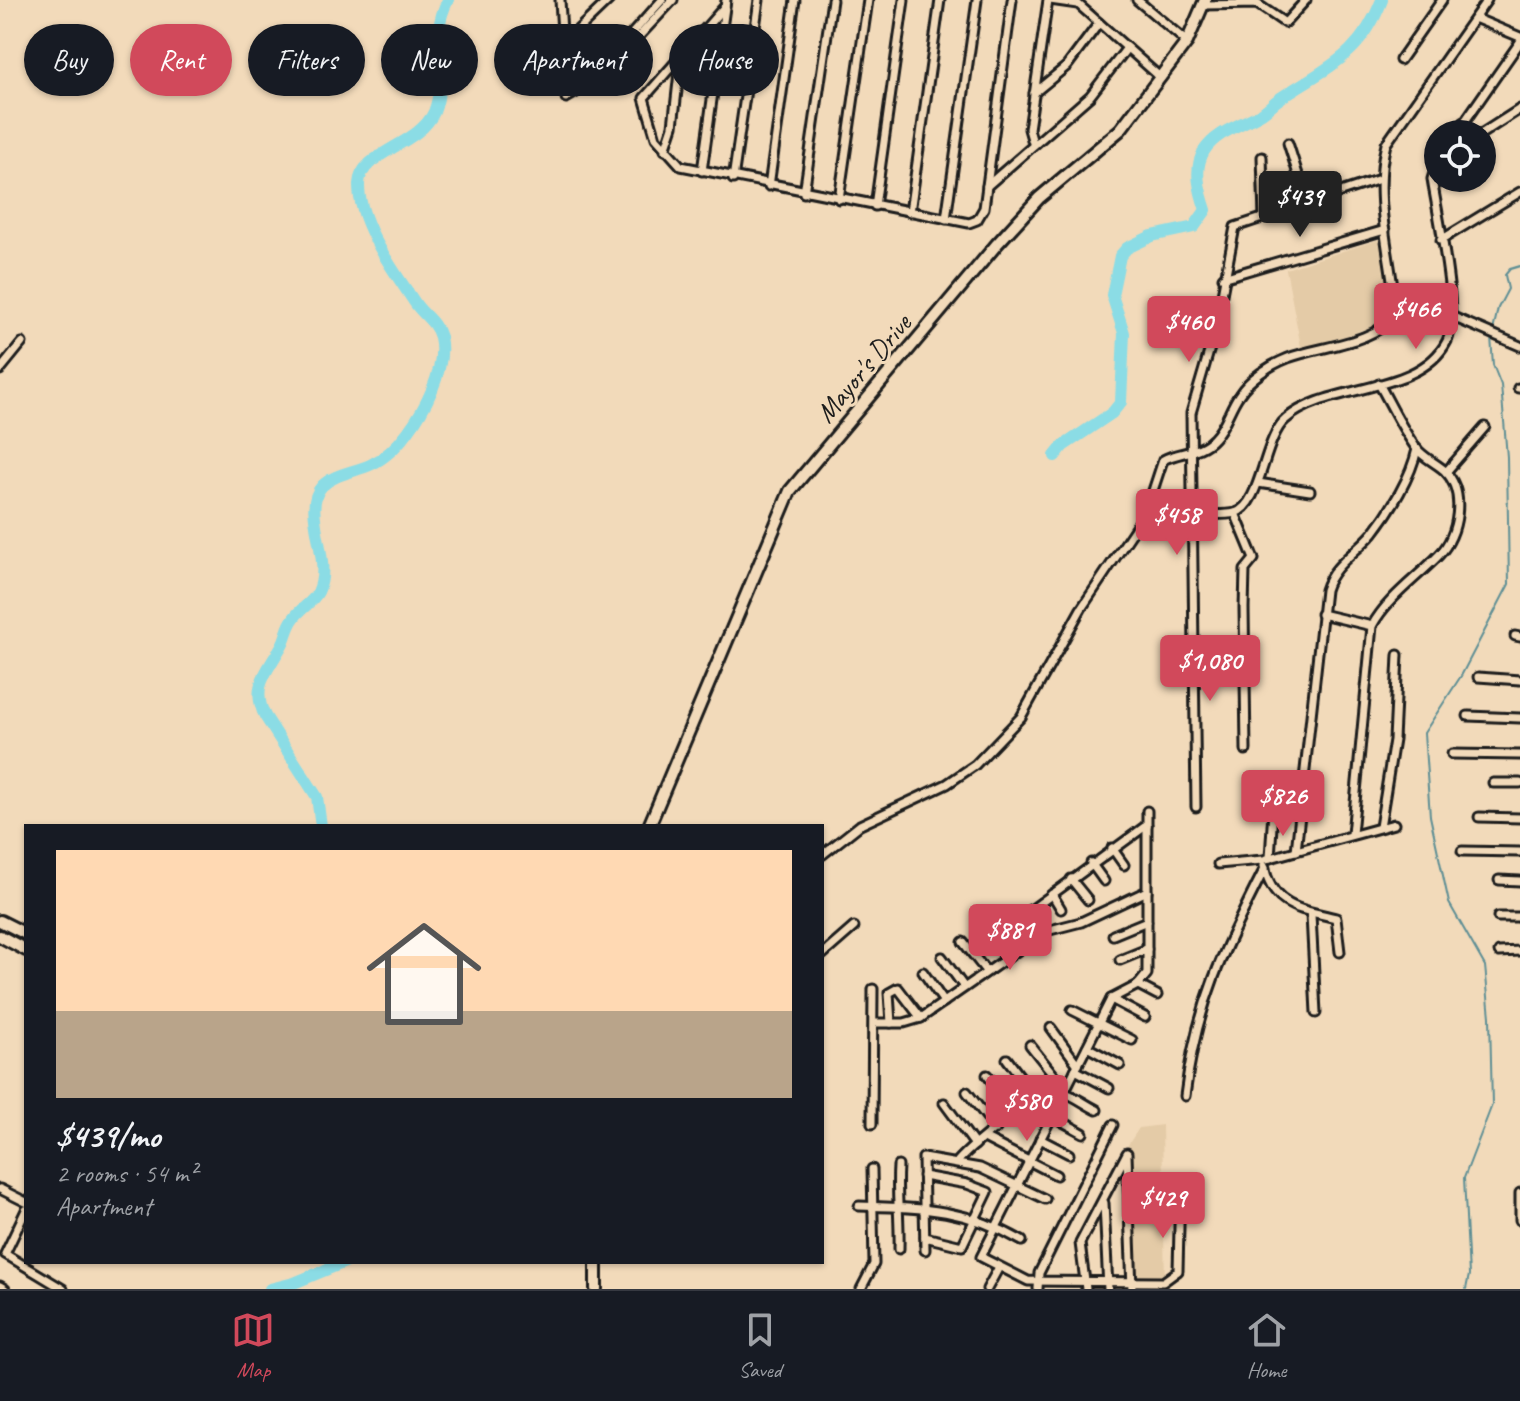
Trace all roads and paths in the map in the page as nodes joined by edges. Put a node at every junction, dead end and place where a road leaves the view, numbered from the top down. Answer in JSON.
{"nodes":[{"id":1,"x":560,"y":0,"type":"edge"},
{"id":2,"x":609,"y":0,"type":"edge"},
{"id":3,"x":662,"y":0,"type":"edge"},
{"id":4,"x":673,"y":0,"type":"edge"},
{"id":5,"x":759,"y":0,"type":"edge"},
{"id":6,"x":795,"y":0,"type":"edge"},
{"id":7,"x":832,"y":0,"type":"edge"},
{"id":8,"x":868,"y":0,"type":"edge"},
{"id":9,"x":904,"y":0,"type":"edge"},
{"id":10,"x":940,"y":0,"type":"edge"},
{"id":11,"x":977,"y":0,"type":"edge"},
{"id":12,"x":1012,"y":0,"type":"edge"},
{"id":13,"x":1049,"y":0,"type":"edge"},
{"id":14,"x":1137,"y":0,"type":"edge"},
{"id":15,"x":1306,"y":0,"type":"edge"},
{"id":16,"x":1442,"y":0,"type":"edge"},
{"id":17,"x":1487,"y":0,"type":"edge"},
{"id":18,"x":725,"y":3,"type":"edge"},
{"id":19,"x":1204,"y":3,"type":"edge"},
{"id":20,"x":1477,"y":19,"type":"junction"},
{"id":21,"x":1099,"y":23,"type":"junction"},
{"id":22,"x":560,"y":24,"type":"edge"},
{"id":23,"x":584,"y":24,"type":"edge"},
{"id":24,"x":640,"y":24,"type":"edge"},
{"id":25,"x":651,"y":24,"type":"edge"},
{"id":26,"x":707,"y":24,"type":"edge"},
{"id":27,"x":1520,"y":40,"type":"edge"},
{"id":28,"x":1187,"y":42,"type":"junction"},
{"id":29,"x":1127,"y":48,"type":"junction"},
{"id":30,"x":1400,"y":60,"type":"dead end"},
{"id":31,"x":669,"y":69,"type":"edge"},
{"id":32,"x":1161,"y":78,"type":"junction"},
{"id":33,"x":1034,"y":93,"type":"junction"},
{"id":34,"x":676,"y":96,"type":"edge"},
{"id":35,"x":1520,"y":109,"type":"edge"},
{"id":36,"x":1466,"y":120,"type":"edge"},
{"id":37,"x":1496,"y":124,"type":"edge"},
{"id":38,"x":1033,"y":143,"type":"junction"},
{"id":39,"x":1288,"y":143,"type":"dead end"},
{"id":40,"x":665,"y":150,"type":"junction"},
{"id":41,"x":1262,"y":157,"type":"dead end"},
{"id":42,"x":702,"y":171,"type":"junction"},
{"id":43,"x":733,"y":179,"type":"junction"},
{"id":44,"x":1380,"y":179,"type":"junction"},
{"id":45,"x":769,"y":186,"type":"junction"},
{"id":46,"x":987,"y":186,"type":"junction"},
{"id":47,"x":1434,"y":192,"type":"edge"},
{"id":48,"x":1520,"y":192,"type":"edge"},
{"id":49,"x":804,"y":193,"type":"junction"},
{"id":50,"x":839,"y":199,"type":"junction"},
{"id":51,"x":1307,"y":203,"type":"junction"},
{"id":52,"x":875,"y":206,"type":"junction"},
{"id":53,"x":910,"y":212,"type":"junction"},
{"id":54,"x":1264,"y":217,"type":"junction"},
{"id":55,"x":946,"y":219,"type":"junction"},
{"id":56,"x":1385,"y":230,"type":"junction"},
{"id":57,"x":1441,"y":240,"type":"junction"},
{"id":58,"x":1223,"y":278,"type":"junction"},
{"id":59,"x":1453,"y":317,"type":"junction"},
{"id":60,"x":22,"y":343,"type":"dead end"},
{"id":61,"x":1520,"y":346,"type":"edge"},
{"id":62,"x":0,"y":370,"type":"edge"},
{"id":63,"x":1379,"y":384,"type":"junction"},
{"id":64,"x":1485,"y":427,"type":"dead end"},
{"id":65,"x":1417,"y":449,"type":"junction"},
{"id":66,"x":1190,"y":453,"type":"junction"},
{"id":67,"x":1446,"y":472,"type":"junction"},
{"id":68,"x":1258,"y":483,"type":"junction"},
{"id":69,"x":1310,"y":491,"type":"dead end"},
{"id":70,"x":1235,"y":513,"type":"junction"},
{"id":71,"x":1192,"y":514,"type":"junction"},
{"id":72,"x":1321,"y":614,"type":"junction"},
{"id":73,"x":1372,"y":626,"type":"junction"},
{"id":74,"x":1398,"y":655,"type":"dead end"},
{"id":75,"x":1478,"y":677,"type":"dead end"},
{"id":76,"x":1520,"y":680,"type":"edge"},
{"id":77,"x":1468,"y":716,"type":"dead end"},
{"id":78,"x":1520,"y":718,"type":"edge"},
{"id":79,"x":1246,"y":750,"type":"dead end"},
{"id":80,"x":1452,"y":754,"type":"dead end"},
{"id":81,"x":1520,"y":755,"type":"edge"},
{"id":82,"x":1493,"y":783,"type":"dead end"},
{"id":83,"x":1520,"y":783,"type":"edge"},
{"id":84,"x":1196,"y":807,"type":"dead end"},
{"id":85,"x":1273,"y":810,"type":"dead end"},
{"id":86,"x":1147,"y":811,"type":"dead end"},
{"id":87,"x":1479,"y":817,"type":"dead end"},
{"id":88,"x":1520,"y":818,"type":"edge"},
{"id":89,"x":650,"y":824,"type":"edge"},
{"id":90,"x":1394,"y":824,"type":"dead end"},
{"id":91,"x":1147,"y":825,"type":"junction"},
{"id":92,"x":1380,"y":827,"type":"junction"},
{"id":93,"x":1352,"y":834,"type":"junction"},
{"id":94,"x":1112,"y":848,"type":"junction"},
{"id":95,"x":1296,"y":851,"type":"junction"},
{"id":96,"x":1462,"y":851,"type":"dead end"},
{"id":97,"x":1520,"y":852,"type":"edge"},
{"id":98,"x":824,"y":853,"type":"edge"},
{"id":99,"x":1266,"y":862,"type":"junction"},
{"id":100,"x":1091,"y":863,"type":"junction"},
{"id":101,"x":1218,"y":864,"type":"dead end"},
{"id":102,"x":1124,"y":865,"type":"dead end"},
{"id":103,"x":1071,"y":879,"type":"junction"},
{"id":104,"x":1499,"y":880,"type":"dead end"},
{"id":105,"x":1104,"y":881,"type":"dead end"},
{"id":106,"x":1520,"y":881,"type":"edge"},
{"id":107,"x":1147,"y":891,"type":"junction"},
{"id":108,"x":1052,"y":894,"type":"junction"},
{"id":109,"x":1088,"y":900,"type":"dead end"},
{"id":110,"x":1061,"y":909,"type":"dead end"},
{"id":111,"x":1030,"y":910,"type":"junction"},
{"id":112,"x":1311,"y":915,"type":"junction"},
{"id":113,"x":1498,"y":917,"type":"dead end"},
{"id":114,"x":1520,"y":917,"type":"edge"},
{"id":115,"x":0,"y":921,"type":"edge"},
{"id":116,"x":1147,"y":921,"type":"junction"},
{"id":117,"x":988,"y":926,"type":"dead end"},
{"id":118,"x":854,"y":927,"type":"dead end"},
{"id":119,"x":1046,"y":931,"type":"junction"},
{"id":120,"x":24,"y":933,"type":"edge"},
{"id":121,"x":1113,"y":935,"type":"dead end"},
{"id":122,"x":0,"y":936,"type":"edge"},
{"id":123,"x":994,"y":937,"type":"junction"},
{"id":124,"x":963,"y":942,"type":"dead end"},
{"id":125,"x":24,"y":949,"type":"edge"},
{"id":126,"x":1147,"y":949,"type":"junction"},
{"id":127,"x":1520,"y":951,"type":"edge"},
{"id":128,"x":1340,"y":952,"type":"dead end"},
{"id":129,"x":1499,"y":952,"type":"dead end"},
{"id":130,"x":824,"y":953,"type":"edge"},
{"id":131,"x":942,"y":957,"type":"dead end"},
{"id":132,"x":1005,"y":957,"type":"junction"},
{"id":133,"x":1120,"y":960,"type":"dead end"},
{"id":134,"x":986,"y":971,"type":"junction"},
{"id":135,"x":923,"y":972,"type":"dead end"},
{"id":136,"x":1138,"y":985,"type":"junction"},
{"id":137,"x":964,"y":987,"type":"junction"},
{"id":138,"x":873,"y":989,"type":"dead end"},
{"id":139,"x":1157,"y":995,"type":"dead end"},
{"id":140,"x":1111,"y":999,"type":"junction"},
{"id":141,"x":944,"y":1002,"type":"junction"},
{"id":142,"x":1072,"y":1010,"type":"dead end"},
{"id":143,"x":1316,"y":1013,"type":"dead end"},
{"id":144,"x":1145,"y":1017,"type":"dead end"},
{"id":145,"x":921,"y":1018,"type":"junction"},
{"id":146,"x":874,"y":1023,"type":"junction"},
{"id":147,"x":891,"y":1023,"type":"junction"},
{"id":148,"x":1099,"y":1024,"type":"junction"},
{"id":149,"x":1051,"y":1028,"type":"dead end"},
{"id":150,"x":1132,"y":1040,"type":"dead end"},
{"id":151,"x":1030,"y":1045,"type":"dead end"},
{"id":152,"x":1087,"y":1047,"type":"junction"},
{"id":153,"x":1007,"y":1059,"type":"dead end"},
{"id":154,"x":1120,"y":1065,"type":"dead end"},
{"id":155,"x":1076,"y":1068,"type":"junction"},
{"id":156,"x":987,"y":1075,"type":"dead end"},
{"id":157,"x":1109,"y":1088,"type":"dead end"},
{"id":158,"x":1065,"y":1091,"type":"junction"},
{"id":159,"x":967,"y":1092,"type":"dead end"},
{"id":160,"x":1185,"y":1096,"type":"dead end"},
{"id":161,"x":1037,"y":1099,"type":"junction"},
{"id":162,"x":944,"y":1103,"type":"dead end"},
{"id":163,"x":1097,"y":1110,"type":"dead end"},
{"id":164,"x":1017,"y":1114,"type":"junction"},
{"id":165,"x":1052,"y":1116,"type":"junction"},
{"id":166,"x":872,"y":1124,"type":"dead end"},
{"id":167,"x":1113,"y":1125,"type":"dead end"},
{"id":168,"x":996,"y":1129,"type":"junction"},
{"id":169,"x":1083,"y":1133,"type":"dead end"},
{"id":170,"x":984,"y":1138,"type":"junction"},
{"id":171,"x":1040,"y":1139,"type":"junction"},
{"id":172,"x":975,"y":1145,"type":"junction"},
{"id":173,"x":1069,"y":1154,"type":"dead end"},
{"id":174,"x":958,"y":1161,"type":"junction"},
{"id":175,"x":1028,"y":1161,"type":"junction"},
{"id":176,"x":898,"y":1166,"type":"dead end"},
{"id":177,"x":872,"y":1169,"type":"dead end"},
{"id":178,"x":1056,"y":1175,"type":"dead end"},
{"id":179,"x":923,"y":1176,"type":"junction"},
{"id":180,"x":1017,"y":1183,"type":"junction"},
{"id":181,"x":1180,"y":1184,"type":"dead end"},
{"id":182,"x":0,"y":1189,"type":"edge"},
{"id":183,"x":1520,"y":1193,"type":"edge"},
{"id":184,"x":1045,"y":1199,"type":"dead end"},
{"id":185,"x":24,"y":1201,"type":"edge"},
{"id":186,"x":1104,"y":1202,"type":"junction"},
{"id":187,"x":859,"y":1206,"type":"dead end"},
{"id":188,"x":873,"y":1206,"type":"junction"},
{"id":189,"x":898,"y":1207,"type":"junction"},
{"id":190,"x":923,"y":1207,"type":"junction"},
{"id":191,"x":24,"y":1214,"type":"edge"},
{"id":192,"x":976,"y":1220,"type":"junction"},
{"id":193,"x":1520,"y":1220,"type":"edge"},
{"id":194,"x":996,"y":1226,"type":"junction"},
{"id":195,"x":925,"y":1237,"type":"junction"},
{"id":196,"x":1022,"y":1241,"type":"dead end"},
{"id":197,"x":899,"y":1249,"type":"dead end"},
{"id":198,"x":925,"y":1250,"type":"dead end"},
{"id":199,"x":596,"y":1264,"type":"edge"},
{"id":200,"x":999,"y":1267,"type":"junction"},
{"id":201,"x":1038,"y":1285,"type":"edge"},
{"id":202,"x":1086,"y":1285,"type":"edge"},
{"id":203,"x":1108,"y":1285,"type":"edge"},
{"id":204,"x":0,"y":1286,"type":"edge"},
{"id":205,"x":1062,"y":1286,"type":"edge"},
{"id":206,"x":1132,"y":1286,"type":"edge"},
{"id":207,"x":5,"y":1289,"type":"edge"},
{"id":208,"x":63,"y":1289,"type":"edge"},
{"id":209,"x":596,"y":1289,"type":"edge"},
{"id":210,"x":861,"y":1289,"type":"edge"},
{"id":211,"x":987,"y":1289,"type":"edge"}],
"edges":[{"from":1,"to":22,"type":"street"},
{"from":2,"to":23,"type":"street"},
{"from":3,"to":24,"type":"street"},
{"from":4,"to":25,"type":"street"},
{"from":5,"to":43,"type":"street"},
{"from":6,"to":45,"type":"street"},
{"from":7,"to":49,"type":"street"},
{"from":8,"to":50,"type":"street"},
{"from":9,"to":52,"type":"street"},
{"from":10,"to":53,"type":"street"},
{"from":11,"to":55,"type":"street"},
{"from":12,"to":46,"type":"street"},
{"from":13,"to":21,"type":"street"},
{"from":13,"to":33,"type":"street"},
{"from":14,"to":28,"type":"street"},
{"from":15,"to":19,"type":"street"},
{"from":16,"to":30,"type":"street"},
{"from":17,"to":20,"type":"street"},
{"from":18,"to":26,"type":"street"},
{"from":18,"to":42,"type":"street"},
{"from":19,"to":28,"type":"street","name":"Mayor's Drive"},
{"from":20,"to":27,"type":"street"},
{"from":20,"to":44,"type":"street"},
{"from":21,"to":29,"type":"street"},
{"from":21,"to":33,"type":"street"},
{"from":27,"to":36,"type":"street"},
{"from":28,"to":32,"type":"street","name":"Mayor's Drive"},
{"from":29,"to":32,"type":"street"},
{"from":29,"to":38,"type":"street"},
{"from":31,"to":40,"type":"street"},
{"from":32,"to":89,"type":"street","name":"Mayor's Drive"},
{"from":33,"to":38,"type":"street"},
{"from":34,"to":40,"type":"street"},
{"from":35,"to":37,"type":"street"},
{"from":38,"to":46,"type":"street"},
{"from":39,"to":51,"type":"street"},
{"from":40,"to":42,"type":"street"},
{"from":41,"to":54,"type":"street"},
{"from":42,"to":43,"type":"street"},
{"from":43,"to":45,"type":"street"},
{"from":44,"to":51,"type":"street"},
{"from":44,"to":56,"type":"street"},
{"from":45,"to":49,"type":"street"},
{"from":46,"to":55,"type":"street"},
{"from":47,"to":57,"type":"street"},
{"from":48,"to":57,"type":"street"},
{"from":49,"to":50,"type":"street"},
{"from":50,"to":52,"type":"street"},
{"from":51,"to":54,"type":"street"},
{"from":52,"to":53,"type":"street"},
{"from":53,"to":55,"type":"street"},
{"from":54,"to":58,"type":"street"},
{"from":56,"to":58,"type":"street"},
{"from":56,"to":66,"type":"street"},
{"from":57,"to":59,"type":"street"},
{"from":58,"to":66,"type":"street"},
{"from":59,"to":61,"type":"street"},
{"from":59,"to":63,"type":"street"},
{"from":60,"to":62,"type":"street"},
{"from":63,"to":65,"type":"street"},
{"from":63,"to":68,"type":"street"},
{"from":64,"to":67,"type":"street"},
{"from":65,"to":67,"type":"street"},
{"from":65,"to":72,"type":"street"},
{"from":66,"to":71,"type":"street"},
{"from":66,"to":98,"type":"street"},
{"from":67,"to":73,"type":"street"},
{"from":68,"to":69,"type":"street"},
{"from":68,"to":70,"type":"street"},
{"from":70,"to":71,"type":"street"},
{"from":70,"to":79,"type":"street"},
{"from":71,"to":84,"type":"street"},
{"from":72,"to":73,"type":"street"},
{"from":72,"to":95,"type":"street"},
{"from":73,"to":93,"type":"street"},
{"from":74,"to":92,"type":"street"},
{"from":75,"to":76,"type":"street"},
{"from":77,"to":78,"type":"street"},
{"from":80,"to":81,"type":"street"},
{"from":82,"to":83,"type":"street"},
{"from":85,"to":99,"type":"street"},
{"from":86,"to":91,"type":"street"},
{"from":87,"to":88,"type":"street"},
{"from":90,"to":92,"type":"street"},
{"from":91,"to":94,"type":"street"},
{"from":91,"to":107,"type":"street"},
{"from":92,"to":93,"type":"street"},
{"from":93,"to":95,"type":"street"},
{"from":94,"to":100,"type":"street"},
{"from":94,"to":102,"type":"street"},
{"from":95,"to":99,"type":"street"},
{"from":96,"to":97,"type":"street"},
{"from":99,"to":101,"type":"street"},
{"from":99,"to":112,"type":"street"},
{"from":99,"to":160,"type":"street"},
{"from":100,"to":103,"type":"street"},
{"from":100,"to":105,"type":"street"},
{"from":103,"to":108,"type":"street"},
{"from":103,"to":109,"type":"street"},
{"from":104,"to":106,"type":"street"},
{"from":107,"to":116,"type":"street"},
{"from":107,"to":119,"type":"street"},
{"from":108,"to":110,"type":"street"},
{"from":108,"to":111,"type":"street"},
{"from":111,"to":119,"type":"street"},
{"from":111,"to":123,"type":"street"},
{"from":112,"to":128,"type":"street"},
{"from":112,"to":143,"type":"street"},
{"from":113,"to":114,"type":"street"},
{"from":115,"to":120,"type":"street"},
{"from":116,"to":121,"type":"street"},
{"from":116,"to":126,"type":"street"},
{"from":117,"to":123,"type":"street"},
{"from":118,"to":130,"type":"street"},
{"from":119,"to":132,"type":"street"},
{"from":122,"to":125,"type":"street"},
{"from":123,"to":132,"type":"street"},
{"from":124,"to":134,"type":"street"},
{"from":126,"to":133,"type":"street"},
{"from":126,"to":136,"type":"street"},
{"from":127,"to":129,"type":"street"},
{"from":131,"to":137,"type":"street"},
{"from":132,"to":134,"type":"street"},
{"from":134,"to":137,"type":"street"},
{"from":135,"to":141,"type":"street"},
{"from":136,"to":139,"type":"street"},
{"from":136,"to":140,"type":"street"},
{"from":137,"to":141,"type":"street"},
{"from":138,"to":146,"type":"street"},
{"from":140,"to":144,"type":"street"},
{"from":140,"to":148,"type":"street"},
{"from":141,"to":145,"type":"street"},
{"from":142,"to":148,"type":"street"},
{"from":145,"to":147,"type":"street"},
{"from":145,"to":147,"type":"street"},
{"from":146,"to":147,"type":"street"},
{"from":146,"to":166,"type":"street"},
{"from":148,"to":150,"type":"street"},
{"from":148,"to":152,"type":"street"},
{"from":149,"to":155,"type":"street"},
{"from":151,"to":158,"type":"street"},
{"from":152,"to":154,"type":"street"},
{"from":152,"to":155,"type":"street"},
{"from":153,"to":161,"type":"street"},
{"from":155,"to":157,"type":"street"},
{"from":155,"to":158,"type":"street"},
{"from":156,"to":164,"type":"street"},
{"from":158,"to":161,"type":"street"},
{"from":158,"to":163,"type":"street"},
{"from":158,"to":165,"type":"street"},
{"from":159,"to":168,"type":"street"},
{"from":161,"to":164,"type":"street"},
{"from":162,"to":172,"type":"street"},
{"from":164,"to":168,"type":"street"},
{"from":165,"to":169,"type":"street"},
{"from":165,"to":171,"type":"street"},
{"from":167,"to":201,"type":"street"},
{"from":168,"to":170,"type":"street"},
{"from":170,"to":172,"type":"street"},
{"from":170,"to":175,"type":"street"},
{"from":171,"to":173,"type":"street"},
{"from":171,"to":175,"type":"street"},
{"from":172,"to":174,"type":"street"},
{"from":174,"to":179,"type":"street"},
{"from":174,"to":180,"type":"street"},
{"from":175,"to":178,"type":"street"},
{"from":175,"to":180,"type":"street"},
{"from":176,"to":189,"type":"street"},
{"from":177,"to":188,"type":"street"},
{"from":179,"to":190,"type":"street"},
{"from":179,"to":192,"type":"street"},
{"from":180,"to":184,"type":"street"},
{"from":180,"to":194,"type":"street"},
{"from":181,"to":206,"type":"street"},
{"from":182,"to":185,"type":"street"},
{"from":183,"to":193,"type":"street"},
{"from":186,"to":202,"type":"street"},
{"from":186,"to":203,"type":"street"},
{"from":186,"to":206,"type":"street"},
{"from":187,"to":188,"type":"street"},
{"from":188,"to":189,"type":"street"},
{"from":188,"to":210,"type":"street"},
{"from":189,"to":190,"type":"street"},
{"from":189,"to":197,"type":"street"},
{"from":190,"to":192,"type":"street"},
{"from":190,"to":195,"type":"street"},
{"from":191,"to":208,"type":"street"},
{"from":192,"to":194,"type":"street"},
{"from":192,"to":195,"type":"street"},
{"from":194,"to":196,"type":"street"},
{"from":194,"to":200,"type":"street"},
{"from":195,"to":198,"type":"street"},
{"from":199,"to":209,"type":"street"},
{"from":200,"to":201,"type":"street"},
{"from":200,"to":211,"type":"street"},
{"from":201,"to":205,"type":"street"},
{"from":202,"to":203,"type":"street"},
{"from":202,"to":205,"type":"street"},
{"from":203,"to":206,"type":"street"},
{"from":204,"to":207,"type":"street"}]}
